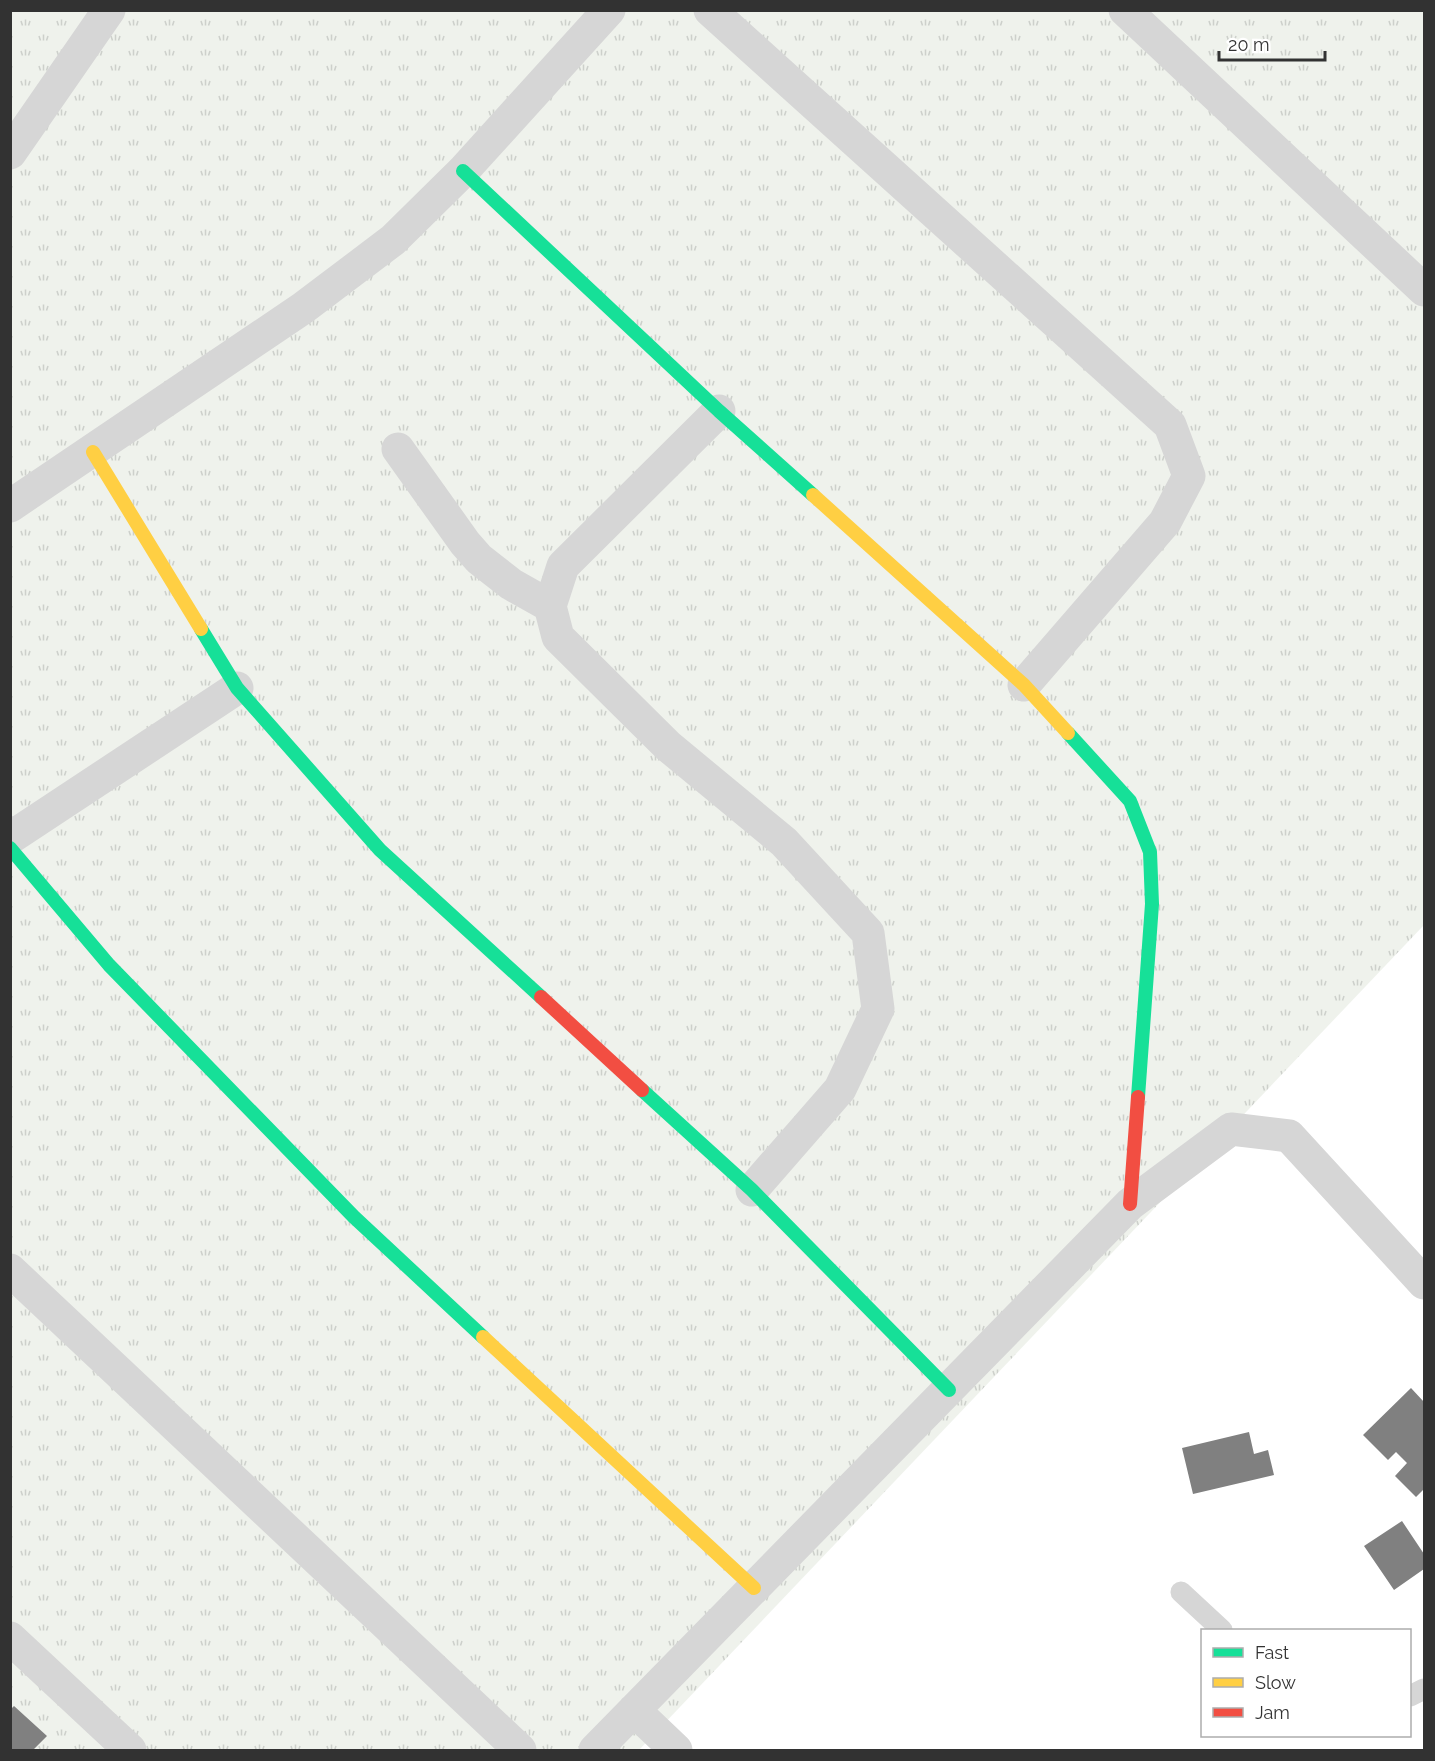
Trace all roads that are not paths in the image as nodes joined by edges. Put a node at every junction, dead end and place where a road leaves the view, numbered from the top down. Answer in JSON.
{"nodes":[{"id":1,"x":110,"y":10,"type":"edge"},
{"id":2,"x":609,"y":10,"type":"edge"},
{"id":3,"x":710,"y":10,"type":"edge"},
{"id":4,"x":1125,"y":10,"type":"edge"},
{"id":5,"x":10,"y":153,"type":"edge"},
{"id":6,"x":463,"y":171,"type":"junction"},
{"id":7,"x":1425,"y":290,"type":"edge"},
{"id":8,"x":719,"y":411,"type":"junction"},
{"id":9,"x":399,"y":449,"type":"dead end"},
{"id":10,"x":93,"y":452,"type":"junction"},
{"id":11,"x":10,"y":506,"type":"edge"},
{"id":12,"x":550,"y":606,"type":"junction"},
{"id":13,"x":1024,"y":686,"type":"junction"},
{"id":14,"x":237,"y":688,"type":"junction"},
{"id":15,"x":10,"y":838,"type":"edge"},
{"id":16,"x":10,"y":848,"type":"edge"},
{"id":17,"x":752,"y":1190,"type":"junction"},
{"id":18,"x":1130,"y":1204,"type":"junction"},
{"id":19,"x":10,"y":1270,"type":"edge"},
{"id":20,"x":1425,"y":1283,"type":"edge"},
{"id":21,"x":949,"y":1390,"type":"junction"},
{"id":22,"x":754,"y":1588,"type":"junction"},
{"id":23,"x":1181,"y":1592,"type":"dead end"},
{"id":24,"x":1221,"y":1629,"type":"edge"},
{"id":25,"x":10,"y":1638,"type":"edge"},
{"id":26,"x":1425,"y":1689,"type":"edge"},
{"id":27,"x":1411,"y":1696,"type":"edge"},
{"id":28,"x":634,"y":1710,"type":"junction"},
{"id":29,"x":130,"y":1750,"type":"edge"},
{"id":30,"x":520,"y":1750,"type":"edge"},
{"id":31,"x":595,"y":1750,"type":"edge"},
{"id":32,"x":676,"y":1750,"type":"edge"}],
"edges":[{"from":1,"to":5,"type":"street"},
{"from":2,"to":6,"type":"street"},
{"from":3,"to":13,"type":"street"},
{"from":4,"to":7,"type":"street"},
{"from":6,"to":8,"type":"street"},
{"from":6,"to":10,"type":"street"},
{"from":8,"to":12,"type":"street"},
{"from":8,"to":13,"type":"street"},
{"from":9,"to":12,"type":"street"},
{"from":10,"to":11,"type":"street"},
{"from":10,"to":14,"type":"street"},
{"from":12,"to":17,"type":"street"},
{"from":13,"to":18,"type":"street"},
{"from":14,"to":15,"type":"street"},
{"from":14,"to":17,"type":"street"},
{"from":16,"to":22,"type":"street"},
{"from":17,"to":21,"type":"street"},
{"from":18,"to":20,"type":"street"},
{"from":18,"to":21,"type":"street"},
{"from":19,"to":30,"type":"street"},
{"from":21,"to":22,"type":"street"},
{"from":22,"to":28,"type":"street"},
{"from":23,"to":24,"type":"lane"},
{"from":25,"to":29,"type":"street"},
{"from":26,"to":27,"type":"lane"},
{"from":28,"to":31,"type":"street"},
{"from":28,"to":32,"type":"street"}]}
